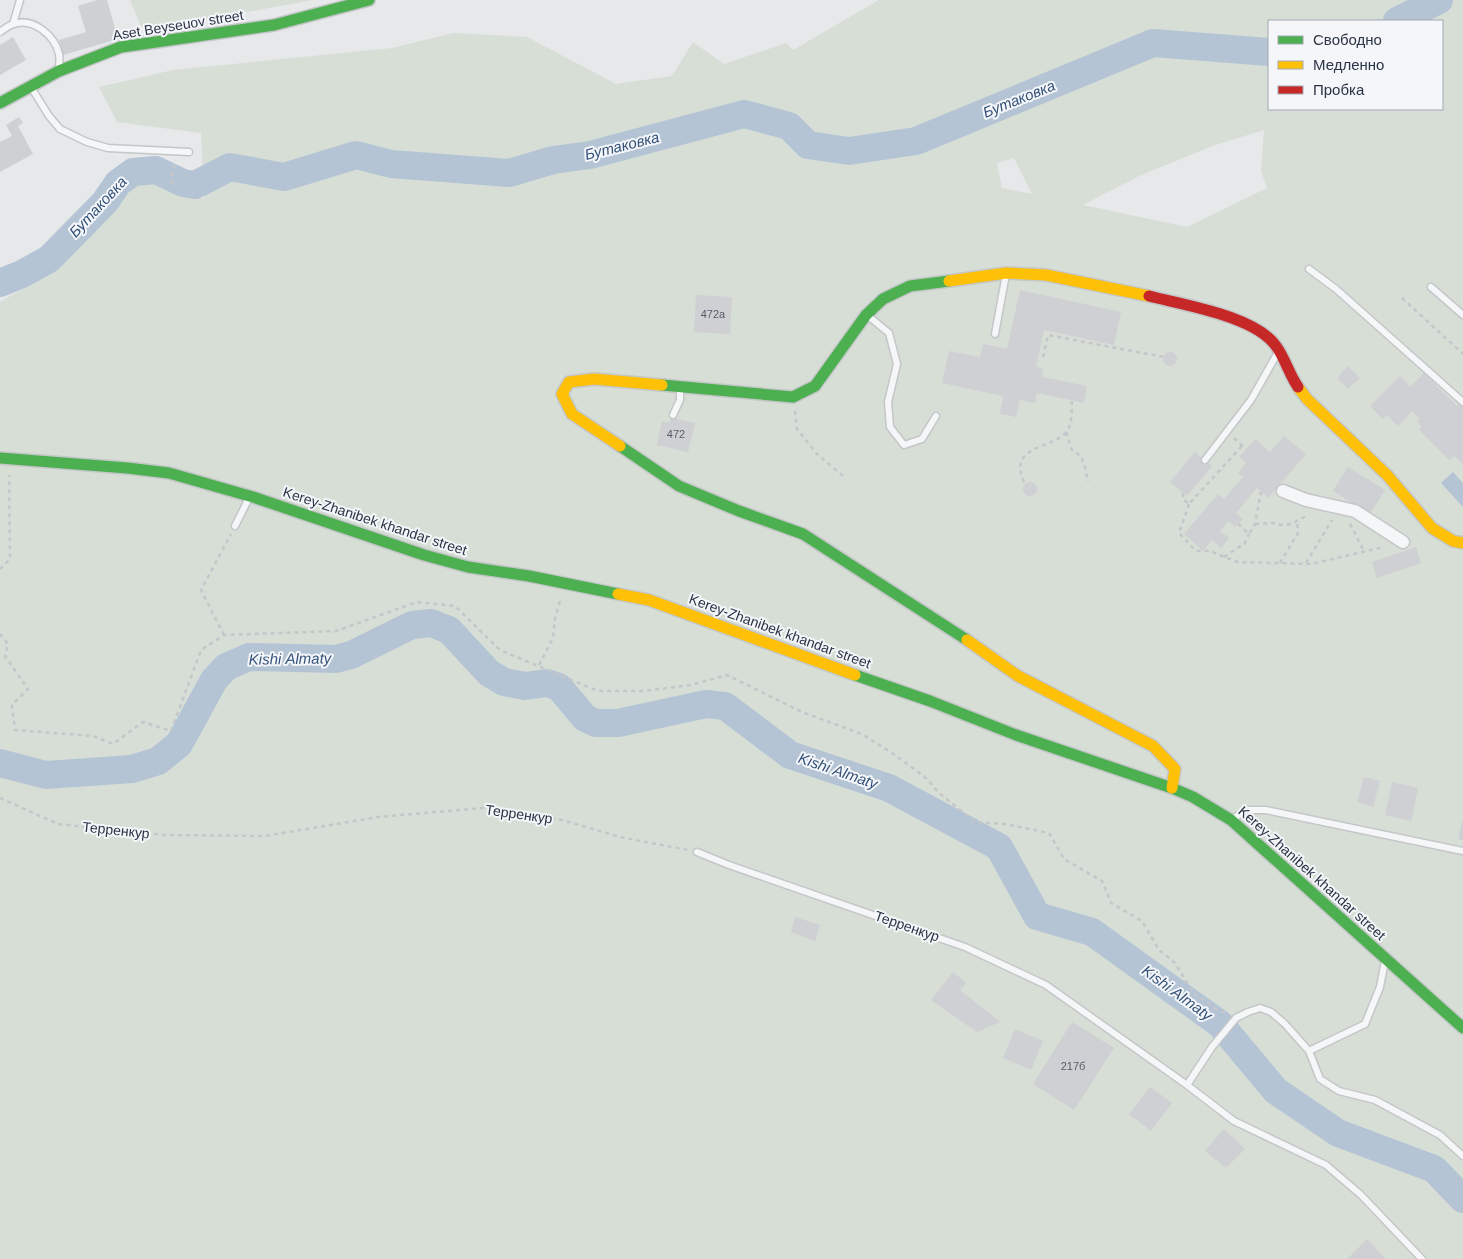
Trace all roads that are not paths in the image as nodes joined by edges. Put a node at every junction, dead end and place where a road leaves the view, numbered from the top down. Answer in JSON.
{"nodes":[{"id":1,"x":20,"y":0,"type":"edge"},
{"id":2,"x":370,"y":0,"type":"edge"},
{"id":3,"x":13,"y":24,"type":"junction"},
{"id":4,"x":0,"y":32,"type":"edge"},
{"id":5,"x":59,"y":71,"type":"junction"},
{"id":6,"x":31,"y":86,"type":"junction"},
{"id":7,"x":0,"y":102,"type":"edge"},
{"id":8,"x":189,"y":152,"type":"dead end"},
{"id":9,"x":1309,"y":269,"type":"dead end"},
{"id":10,"x":1006,"y":273,"type":"junction"},
{"id":11,"x":1431,"y":287,"type":"dead end"},
{"id":12,"x":866,"y":315,"type":"junction"},
{"id":13,"x":1463,"y":316,"type":"edge"},
{"id":14,"x":995,"y":334,"type":"dead end"},
{"id":15,"x":1279,"y":351,"type":"junction"},
{"id":16,"x":680,"y":387,"type":"junction"},
{"id":17,"x":1463,"y":402,"type":"edge"},
{"id":18,"x":673,"y":414,"type":"dead end"},
{"id":19,"x":936,"y":416,"type":"dead end"},
{"id":20,"x":4,"y":459,"type":"edge"},
{"id":21,"x":1205,"y":460,"type":"dead end"},
{"id":22,"x":1284,"y":491,"type":"dead end"},
{"id":23,"x":250,"y":496,"type":"junction"},
{"id":24,"x":235,"y":526,"type":"road end"},
{"id":25,"x":1403,"y":542,"type":"road end"},
{"id":26,"x":1463,"y":543,"type":"edge"},
{"id":27,"x":1172,"y":788,"type":"junction"},
{"id":28,"x":1231,"y":820,"type":"junction"},
{"id":29,"x":1463,"y":851,"type":"edge"},
{"id":30,"x":697,"y":852,"type":"road end"},
{"id":31,"x":1386,"y":959,"type":"junction"},
{"id":32,"x":1463,"y":1028,"type":"edge"},
{"id":33,"x":1308,"y":1051,"type":"junction"},
{"id":34,"x":1187,"y":1085,"type":"junction"},
{"id":35,"x":1463,"y":1156,"type":"edge"},
{"id":36,"x":1422,"y":1259,"type":"edge"}],
"edges":[{"from":1,"to":3,"type":"lane"},
{"from":2,"to":5,"type":"street","name":"Aset Beyseuov street"},
{"from":3,"to":4,"type":"lane"},
{"from":3,"to":5,"type":"lane"},
{"from":5,"to":6,"type":"street","name":"Aset Beyseuov street"},
{"from":6,"to":7,"type":"street","name":"Aset Beyseuov street"},
{"from":6,"to":8,"type":"lane"},
{"from":9,"to":17,"type":"lane"},
{"from":10,"to":12,"type":"street"},
{"from":10,"to":14,"type":"lane"},
{"from":10,"to":15,"type":"street"},
{"from":11,"to":13,"type":"lane"},
{"from":12,"to":16,"type":"street"},
{"from":12,"to":19,"type":"lane"},
{"from":15,"to":21,"type":"lane"},
{"from":15,"to":26,"type":"street"},
{"from":16,"to":18,"type":"lane"},
{"from":16,"to":27,"type":"street"},
{"from":20,"to":23,"type":"street","name":"Kerey-Zhanibek khandar street"},
{"from":22,"to":25,"type":"street"},
{"from":23,"to":24,"type":"lane"},
{"from":23,"to":27,"type":"street","name":"Kerey-Zhanibek khandar street"},
{"from":27,"to":28,"type":"street","name":"Kerey-Zhanibek khandar street"},
{"from":28,"to":29,"type":"lane"},
{"from":28,"to":31,"type":"street","name":"Kerey-Zhanibek khandar street"},
{"from":30,"to":34,"type":"lane","name":"Терренкур"},
{"from":31,"to":32,"type":"street","name":"Kerey-Zhanibek khandar street"},
{"from":31,"to":33,"type":"lane"},
{"from":33,"to":34,"type":"lane"},
{"from":33,"to":35,"type":"lane"},
{"from":34,"to":36,"type":"lane","name":"Терренкур"}]}
